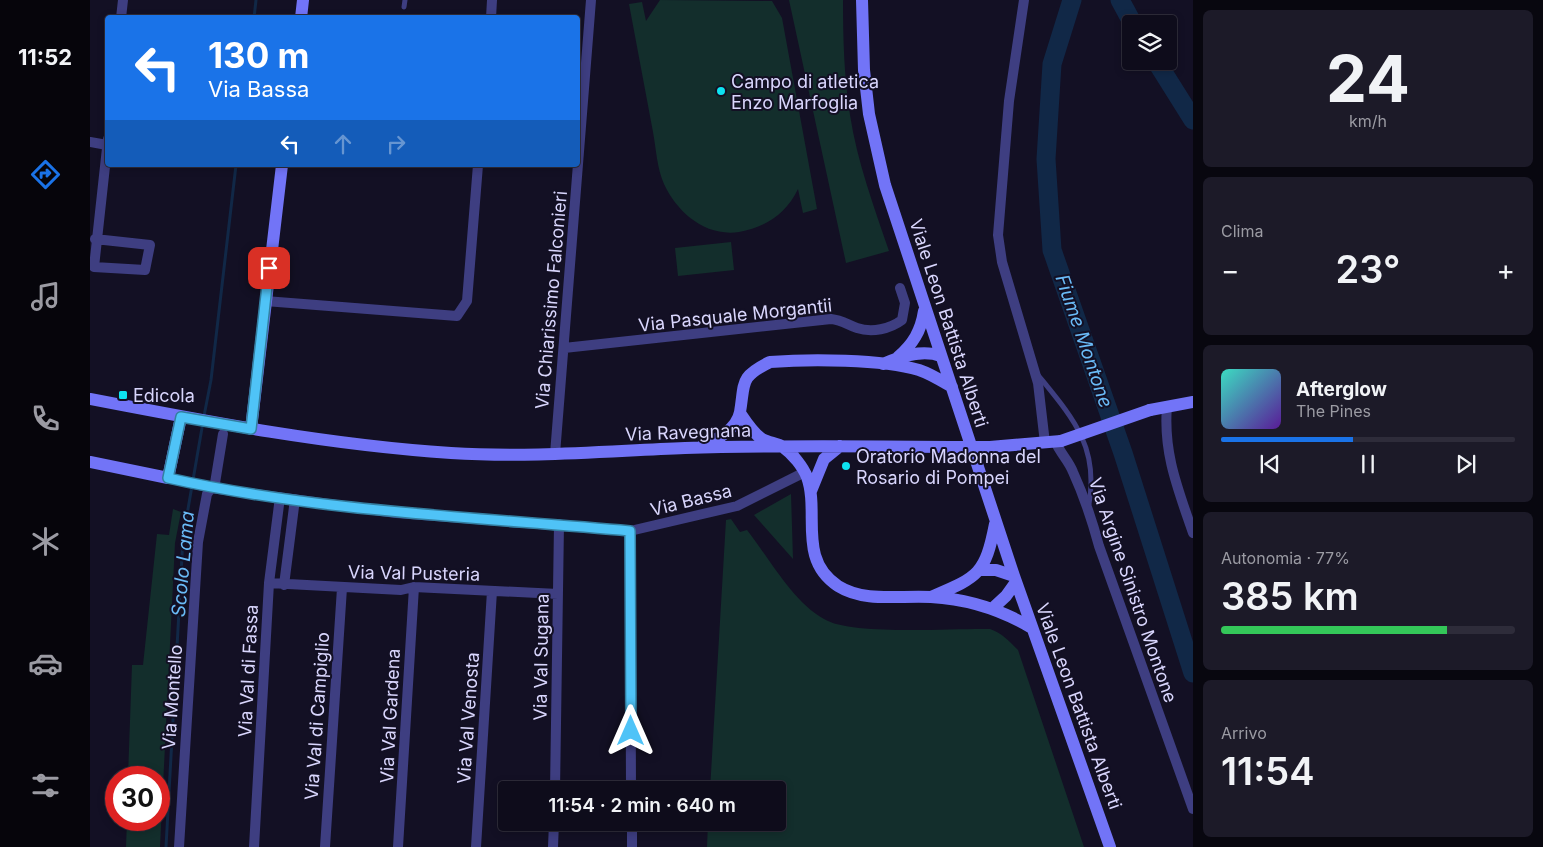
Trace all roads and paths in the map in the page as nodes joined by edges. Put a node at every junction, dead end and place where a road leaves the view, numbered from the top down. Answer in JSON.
{"nodes":[{"id":1,"x":123,"y":0,"type":"edge"},
{"id":2,"x":303,"y":0,"type":"edge"},
{"id":3,"x":405,"y":0,"type":"edge"},
{"id":4,"x":492,"y":0,"type":"edge"},
{"id":5,"x":591,"y":0,"type":"edge"},
{"id":6,"x":862,"y":0,"type":"edge"},
{"id":7,"x":1024,"y":0,"type":"edge"},
{"id":8,"x":404,"y":7,"type":"dead end"},
{"id":9,"x":121,"y":15,"type":"edge"},
{"id":10,"x":301,"y":15,"type":"edge"},
{"id":11,"x":491,"y":15,"type":"edge"},
{"id":12,"x":90,"y":142,"type":"edge"},
{"id":13,"x":105,"y":142,"type":"edge"},
{"id":14,"x":580,"y":148,"type":"edge"},
{"id":15,"x":105,"y":158,"type":"edge"},
{"id":16,"x":282,"y":167,"type":"edge"},
{"id":17,"x":478,"y":167,"type":"edge"},
{"id":18,"x":579,"y":167,"type":"edge"},
{"id":19,"x":95,"y":238,"type":"junction"},
{"id":20,"x":900,"y":288,"type":"dead end"},
{"id":21,"x":265,"y":301,"type":"junction"},
{"id":22,"x":925,"y":308,"type":"junction"},
{"id":23,"x":564,"y":348,"type":"junction"},
{"id":24,"x":941,"y":356,"type":"junction"},
{"id":25,"x":897,"y":358,"type":"junction"},
{"id":26,"x":882,"y":364,"type":"junction"},
{"id":27,"x":1033,"y":369,"type":"junction"},
{"id":28,"x":918,"y":370,"type":"junction"},
{"id":29,"x":952,"y":388,"type":"junction"},
{"id":30,"x":90,"y":399,"type":"edge"},
{"id":31,"x":1193,"y":402,"type":"edge"},
{"id":32,"x":1167,"y":406,"type":"junction"},
{"id":33,"x":740,"y":413,"type":"junction"},
{"id":34,"x":181,"y":417,"type":"junction"},
{"id":35,"x":224,"y":429,"type":"junction"},
{"id":36,"x":251,"y":429,"type":"junction"},
{"id":37,"x":1054,"y":442,"type":"junction"},
{"id":38,"x":840,"y":446,"type":"junction"},
{"id":39,"x":783,"y":447,"type":"junction"},
{"id":40,"x":686,"y":448,"type":"junction"},
{"id":41,"x":555,"y":454,"type":"junction"},
{"id":42,"x":90,"y":462,"type":"edge"},
{"id":43,"x":799,"y":475,"type":"dead end"},
{"id":44,"x":168,"y":478,"type":"junction"},
{"id":45,"x":211,"y":488,"type":"junction"},
{"id":46,"x":811,"y":491,"type":"junction"},
{"id":47,"x":280,"y":498,"type":"junction"},
{"id":48,"x":295,"y":499,"type":"junction"},
{"id":49,"x":1088,"y":507,"type":"junction"},
{"id":50,"x":996,"y":521,"type":"junction"},
{"id":51,"x":559,"y":524,"type":"junction"},
{"id":52,"x":630,"y":531,"type":"junction"},
{"id":53,"x":1193,"y":533,"type":"edge"},
{"id":54,"x":981,"y":570,"type":"junction"},
{"id":55,"x":1015,"y":579,"type":"junction"},
{"id":56,"x":269,"y":584,"type":"junction"},
{"id":57,"x":284,"y":584,"type":"junction"},
{"id":58,"x":414,"y":587,"type":"junction"},
{"id":59,"x":342,"y":588,"type":"junction"},
{"id":60,"x":492,"y":591,"type":"junction"},
{"id":61,"x":558,"y":594,"type":"junction"},
{"id":62,"x":932,"y":597,"type":"junction"},
{"id":63,"x":993,"y":608,"type":"junction"},
{"id":64,"x":1032,"y":628,"type":"junction"},
{"id":65,"x":554,"y":781,"type":"edge"},
{"id":66,"x":632,"y":781,"type":"edge"},
{"id":67,"x":1193,"y":809,"type":"edge"},
{"id":68,"x":554,"y":831,"type":"edge"},
{"id":69,"x":632,"y":831,"type":"edge"},
{"id":70,"x":179,"y":847,"type":"edge"},
{"id":71,"x":254,"y":847,"type":"edge"},
{"id":72,"x":325,"y":847,"type":"edge"},
{"id":73,"x":398,"y":847,"type":"edge"},
{"id":74,"x":476,"y":847,"type":"edge"},
{"id":75,"x":553,"y":847,"type":"edge"},
{"id":76,"x":632,"y":847,"type":"edge"},
{"id":77,"x":1110,"y":847,"type":"edge"}],
"edges":[{"from":1,"to":9,"type":"street"},
{"from":2,"to":10,"type":"main road"},
{"from":3,"to":8,"type":"lane"},
{"from":4,"to":11,"type":"street"},
{"from":5,"to":14,"type":"street","name":"Via Chiarissimo Falconieri"},
{"from":6,"to":22,"type":"main road","name":"Viale Leon Battista Alberti"},
{"from":7,"to":27,"type":"street"},
{"from":12,"to":13,"type":"street"},
{"from":15,"to":19,"type":"street"},
{"from":16,"to":21,"type":"main road"},
{"from":17,"to":21,"type":"street"},
{"from":18,"to":23,"type":"street","name":"Via Chiarissimo Falconieri"},
{"from":19,"to":19,"type":"street"},
{"from":20,"to":23,"type":"street","name":"Via Pasquale Morgantii"},
{"from":21,"to":36,"type":"main road"},
{"from":22,"to":24,"type":"main road","name":"Viale Leon Battista Alberti"},
{"from":22,"to":25,"type":"main road"},
{"from":23,"to":41,"type":"street","name":"Via Chiarissimo Falconieri"},
{"from":24,"to":25,"type":"main road"},
{"from":24,"to":28,"type":"main road"},
{"from":24,"to":29,"type":"main road","name":"Viale Leon Battista Alberti"},
{"from":25,"to":26,"type":"main road"},
{"from":26,"to":28,"type":"main road"},
{"from":26,"to":33,"type":"main road"},
{"from":27,"to":37,"type":"street"},
{"from":27,"to":49,"type":"lane"},
{"from":28,"to":29,"type":"main road"},
{"from":29,"to":50,"type":"main road","name":"Viale Leon Battista Alberti"},
{"from":30,"to":34,"type":"main road","name":"Via Ravegnana"},
{"from":31,"to":32,"type":"main road","name":"Via Ravegnana"},
{"from":32,"to":37,"type":"main road","name":"Via Ravegnana","bridge":true},
{"from":32,"to":53,"type":"street"},
{"from":33,"to":39,"type":"main road"},
{"from":33,"to":40,"type":"main road"},
{"from":34,"to":35,"type":"main road","name":"Via Ravegnana"},
{"from":34,"to":44,"type":"main road"},
{"from":35,"to":36,"type":"main road","name":"Via Ravegnana"},
{"from":35,"to":45,"type":"street","name":"Via Montello"},
{"from":36,"to":41,"type":"main road","name":"Via Ravegnana"},
{"from":37,"to":38,"type":"main road","name":"Via Ravegnana","bridge":true},
{"from":37,"to":49,"type":"street","name":"Via Argine Sinistro Montone"},
{"from":38,"to":39,"type":"main road","name":"Via Ravegnana"},
{"from":38,"to":46,"type":"main road"},
{"from":39,"to":40,"type":"main road","name":"Via Ravegnana"},
{"from":39,"to":46,"type":"main road"},
{"from":40,"to":41,"type":"main road","name":"Via Ravegnana"},
{"from":42,"to":44,"type":"main road"},
{"from":43,"to":52,"type":"street","name":"Via Bassa"},
{"from":44,"to":45,"type":"street","name":"Via Bassa"},
{"from":45,"to":47,"type":"street","name":"Via Bassa"},
{"from":45,"to":70,"type":"street","name":"Via Montello"},
{"from":46,"to":62,"type":"main road"},
{"from":47,"to":48,"type":"street","name":"Via Bassa"},
{"from":47,"to":56,"type":"street","name":"Via Val di Fassa"},
{"from":48,"to":51,"type":"street","name":"Via Bassa"},
{"from":48,"to":57,"type":"street"},
{"from":49,"to":67,"type":"street","name":"Via Argine Sinistro Montone"},
{"from":50,"to":54,"type":"main road"},
{"from":50,"to":55,"type":"main road","name":"Viale Leon Battista Alberti"},
{"from":51,"to":52,"type":"street","name":"Via Bassa"},
{"from":51,"to":61,"type":"street","name":"Via Val Sugana"},
{"from":52,"to":66,"type":"street"},
{"from":54,"to":55,"type":"main road"},
{"from":54,"to":62,"type":"main road"},
{"from":55,"to":63,"type":"main road"},
{"from":55,"to":64,"type":"main road","name":"Viale Leon Battista Alberti"},
{"from":56,"to":57,"type":"street","name":"Via Val Pusteria"},
{"from":56,"to":71,"type":"street","name":"Via Val di Fassa"},
{"from":57,"to":59,"type":"street","name":"Via Val Pusteria"},
{"from":58,"to":59,"type":"street","name":"Via Val Pusteria"},
{"from":58,"to":60,"type":"street","name":"Via Val Pusteria"},
{"from":58,"to":73,"type":"street","name":"Via Val Gardena"},
{"from":59,"to":72,"type":"street","name":"Via Val di Campiglio"},
{"from":60,"to":61,"type":"street","name":"Via Val Pusteria"},
{"from":60,"to":74,"type":"street","name":"Via Val Venosta"},
{"from":61,"to":65,"type":"street","name":"Via Val Sugana"},
{"from":62,"to":63,"type":"main road"},
{"from":63,"to":64,"type":"main road"},
{"from":64,"to":77,"type":"main road","name":"Viale Leon Battista Alberti"},
{"from":68,"to":75,"type":"street"},
{"from":69,"to":76,"type":"street"}]}
